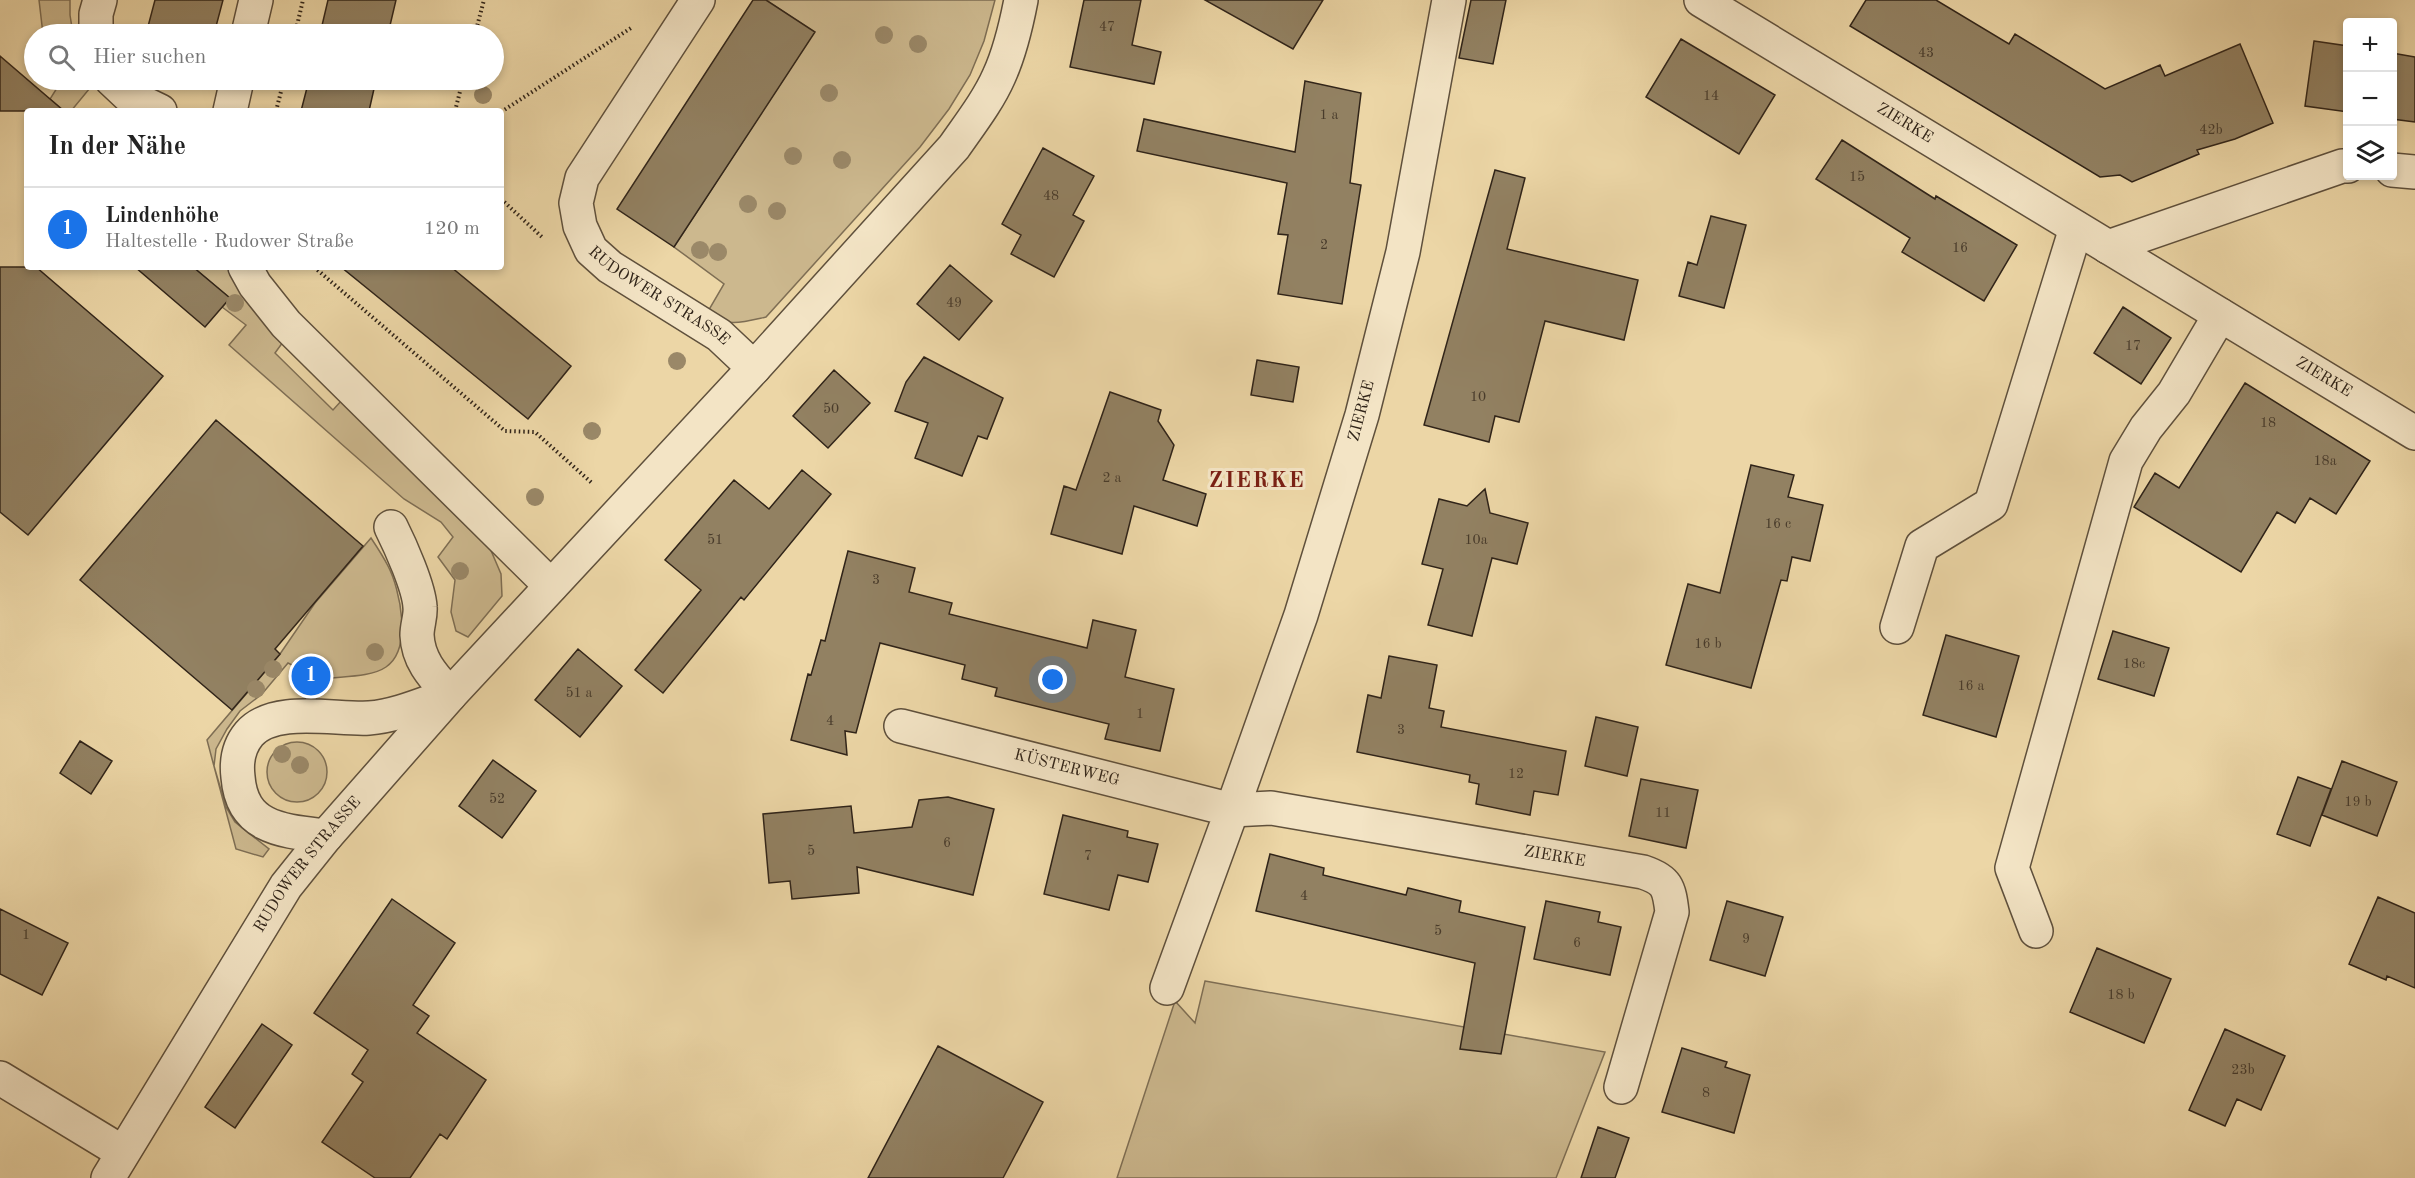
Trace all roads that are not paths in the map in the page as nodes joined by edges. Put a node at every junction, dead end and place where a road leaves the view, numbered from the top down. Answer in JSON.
{"nodes":[{"id":1,"x":99,"y":0,"type":"edge"},
{"id":2,"x":256,"y":0,"type":"edge"},
{"id":3,"x":698,"y":0,"type":"edge"},
{"id":4,"x":1021,"y":0,"type":"edge"},
{"id":5,"x":1449,"y":0,"type":"edge"},
{"id":6,"x":1701,"y":0,"type":"edge"},
{"id":7,"x":96,"y":24,"type":"edge"},
{"id":8,"x":250,"y":24,"type":"edge"},
{"id":9,"x":123,"y":90,"type":"edge"},
{"id":10,"x":235,"y":90,"type":"edge"},
{"id":11,"x":154,"y":108,"type":"edge"},
{"id":12,"x":231,"y":108,"type":"edge"},
{"id":13,"x":2343,"y":166,"type":"edge"},
{"id":14,"x":2397,"y":170,"type":"edge"},
{"id":15,"x":2415,"y":172,"type":"edge"},
{"id":16,"x":2076,"y":228,"type":"junction"},
{"id":17,"x":2108,"y":247,"type":"junction"},
{"id":18,"x":247,"y":270,"type":"edge"},
{"id":19,"x":2220,"y":315,"type":"junction"},
{"id":20,"x":754,"y":368,"type":"junction"},
{"id":21,"x":2415,"y":433,"type":"edge"},
{"id":22,"x":391,"y":527,"type":"dead end"},
{"id":23,"x":551,"y":586,"type":"junction"},
{"id":24,"x":1897,"y":627,"type":"dead end"},
{"id":25,"x":450,"y":695,"type":"junction"},
{"id":26,"x":902,"y":726,"type":"dead end"},
{"id":27,"x":1232,"y":810,"type":"junction"},
{"id":28,"x":326,"y":836,"type":"junction"},
{"id":29,"x":2036,"y":931,"type":"dead end"},
{"id":30,"x":1167,"y":988,"type":"dead end"},
{"id":31,"x":0,"y":1078,"type":"edge"},
{"id":32,"x":1621,"y":1087,"type":"dead end"},
{"id":33,"x":115,"y":1165,"type":"edge"}],
"edges":[{"from":1,"to":7,"type":"street"},
{"from":2,"to":8,"type":"street"},
{"from":3,"to":20,"type":"street","name":"RUDOWER STRASSE"},
{"from":4,"to":20,"type":"street","name":"RUDOWER STRASSE"},
{"from":5,"to":27,"type":"street","name":"ZIERKE"},
{"from":6,"to":16,"type":"street","name":"ZIERKE"},
{"from":9,"to":11,"type":"street"},
{"from":10,"to":12,"type":"street"},
{"from":13,"to":17,"type":"street"},
{"from":14,"to":15,"type":"street"},
{"from":16,"to":17,"type":"street","name":"ZIERKE"},
{"from":16,"to":24,"type":"street"},
{"from":17,"to":19,"type":"street","name":"ZIERKE"},
{"from":18,"to":23,"type":"street"},
{"from":19,"to":21,"type":"street","name":"ZIERKE"},
{"from":19,"to":29,"type":"street"},
{"from":20,"to":23,"type":"street","name":"RUDOWER STRASSE"},
{"from":22,"to":25,"type":"street"},
{"from":23,"to":25,"type":"street","name":"RUDOWER STRASSE"},
{"from":25,"to":28,"type":"street","name":"RUDOWER STRASSE"},
{"from":25,"to":28,"type":"street"},
{"from":26,"to":27,"type":"street","name":"KÜSTERWEG"},
{"from":27,"to":30,"type":"street","name":"ZIERKE"},
{"from":27,"to":32,"type":"street","name":"ZIERKE"},
{"from":28,"to":33,"type":"street","name":"RUDOWER STRASSE"},
{"from":31,"to":33,"type":"street"}]}
